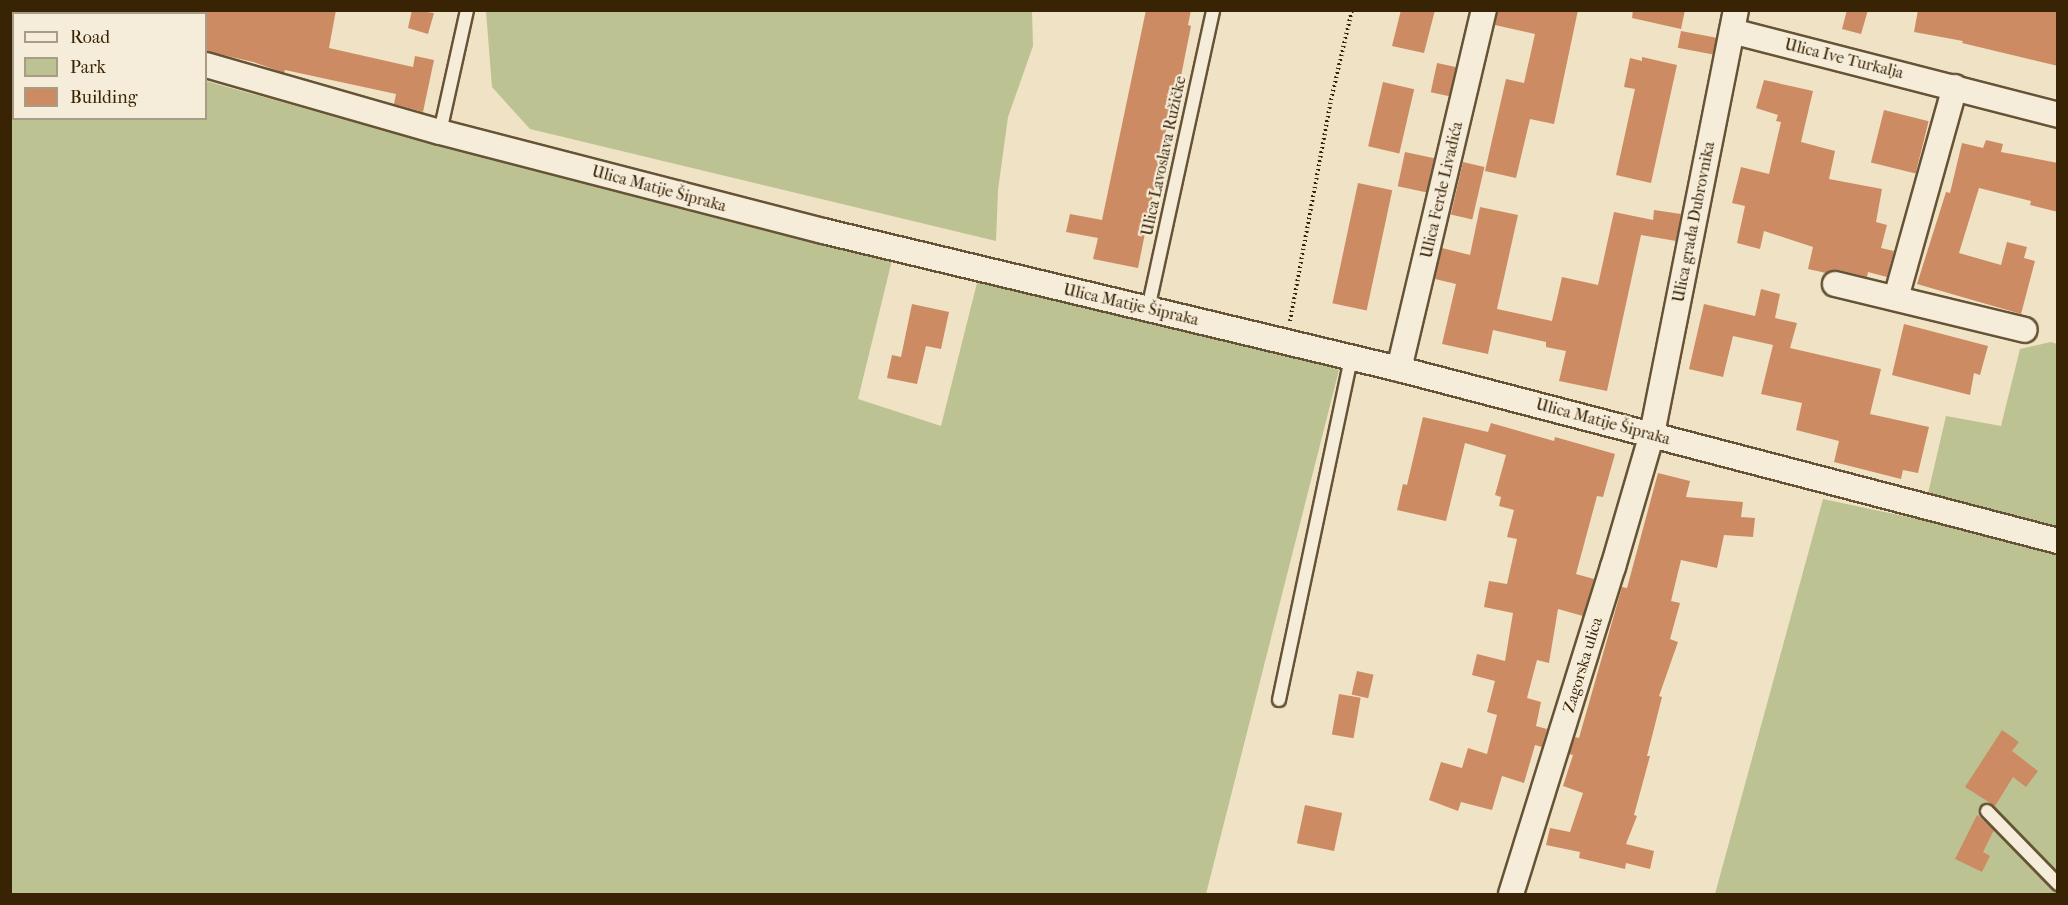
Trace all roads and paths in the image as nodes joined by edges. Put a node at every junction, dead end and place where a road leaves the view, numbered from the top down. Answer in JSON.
{"nodes":[{"id":1,"x":467,"y":10,"type":"edge"},
{"id":2,"x":1213,"y":10,"type":"edge"},
{"id":3,"x":1352,"y":10,"type":"edge"},
{"id":4,"x":1484,"y":10,"type":"edge"},
{"id":5,"x":1734,"y":21,"type":"edge"},
{"id":6,"x":207,"y":65,"type":"edge"},
{"id":7,"x":1955,"y":87,"type":"junction"},
{"id":8,"x":2058,"y":115,"type":"edge"},
{"id":9,"x":440,"y":132,"type":"junction"},
{"id":10,"x":1835,"y":284,"type":"dead end"},
{"id":11,"x":1896,"y":298,"type":"junction"},
{"id":12,"x":1148,"y":309,"type":"junction"},
{"id":13,"x":2025,"y":330,"type":"dead end"},
{"id":14,"x":1286,"y":341,"type":"junction"},
{"id":15,"x":1351,"y":357,"type":"junction"},
{"id":16,"x":1399,"y":369,"type":"junction"},
{"id":17,"x":1652,"y":434,"type":"junction"},
{"id":18,"x":2058,"y":541,"type":"edge"},
{"id":19,"x":1279,"y":700,"type":"dead end"},
{"id":20,"x":1987,"y":811,"type":"dead end"},
{"id":21,"x":2058,"y":884,"type":"edge"},
{"id":22,"x":1510,"y":894,"type":"edge"}],
"edges":[{"from":1,"to":9,"type":"lane"},
{"from":2,"to":12,"type":"lane","name":"Ulica Lavoslava Ružičke"},
{"from":3,"to":14,"type":"path"},
{"from":4,"to":16,"type":"street","name":"Ulica Ferde Livadića"},
{"from":5,"to":7,"type":"street","name":"Ulica Ive Turkalja"},
{"from":5,"to":17,"type":"street","name":"Ulica grada Dubrovnika"},
{"from":6,"to":9,"type":"street","name":"Ulica Matije Šipraka"},
{"from":7,"to":8,"type":"street","name":"Ulica Ive Turkalja"},
{"from":7,"to":11,"type":"street"},
{"from":9,"to":12,"type":"street","name":"Ulica Matije Šipraka"},
{"from":10,"to":11,"type":"street"},
{"from":11,"to":13,"type":"street"},
{"from":12,"to":14,"type":"street","name":"Ulica Matije Šipraka"},
{"from":14,"to":15,"type":"street","name":"Ulica Matije Šipraka"},
{"from":15,"to":16,"type":"street","name":"Ulica Matije Šipraka"},
{"from":15,"to":19,"type":"lane"},
{"from":16,"to":17,"type":"street","name":"Ulica Matije Šipraka"},
{"from":17,"to":18,"type":"street","name":"Ulica Matije Šipraka"},
{"from":17,"to":22,"type":"street","name":"Zagorska ulica"},
{"from":20,"to":21,"type":"lane"}]}
